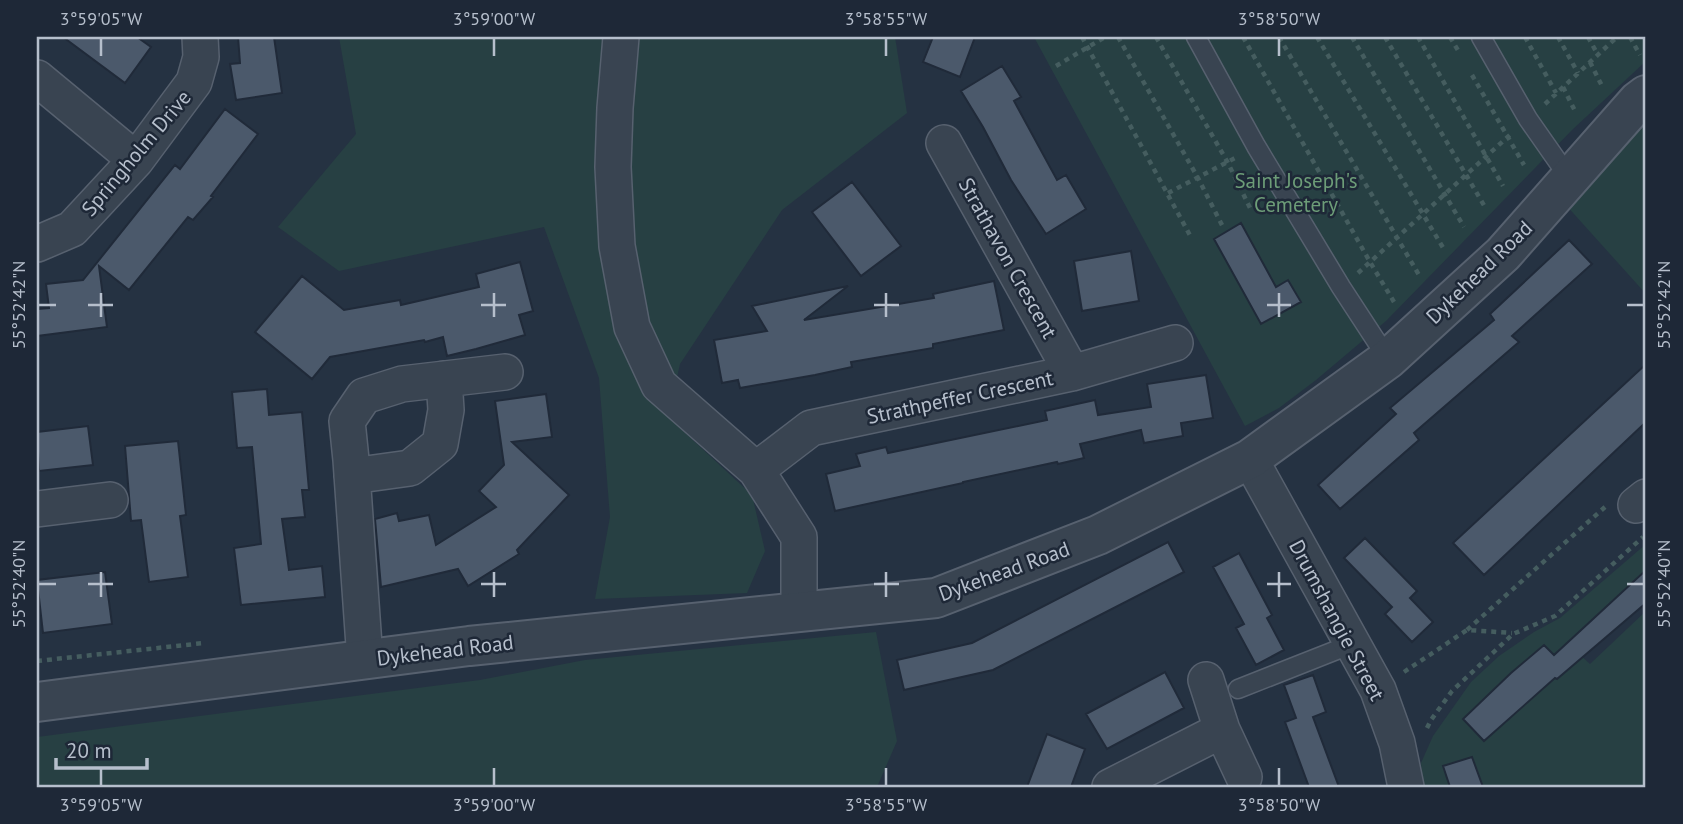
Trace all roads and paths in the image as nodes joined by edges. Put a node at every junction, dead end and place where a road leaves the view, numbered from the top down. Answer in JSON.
{"nodes":[{"id":1,"x":200,"y":37,"type":"edge"},
{"id":2,"x":621,"y":37,"type":"edge"},
{"id":3,"x":1082,"y":37,"type":"edge"},
{"id":4,"x":1105,"y":37,"type":"edge"},
{"id":5,"x":1118,"y":37,"type":"edge"},
{"id":6,"x":1156,"y":37,"type":"edge"},
{"id":7,"x":1196,"y":37,"type":"edge"},
{"id":8,"x":1243,"y":37,"type":"edge"},
{"id":9,"x":1279,"y":37,"type":"edge"},
{"id":10,"x":1317,"y":37,"type":"edge"},
{"id":11,"x":1352,"y":37,"type":"edge"},
{"id":12,"x":1385,"y":37,"type":"edge"},
{"id":13,"x":1418,"y":37,"type":"edge"},
{"id":14,"x":1450,"y":37,"type":"edge"},
{"id":15,"x":1481,"y":37,"type":"edge"},
{"id":16,"x":1525,"y":37,"type":"edge"},
{"id":17,"x":1558,"y":37,"type":"edge"},
{"id":18,"x":1588,"y":37,"type":"edge"},
{"id":19,"x":1617,"y":37,"type":"edge"},
{"id":20,"x":1630,"y":37,"type":"edge"},
{"id":21,"x":1087,"y":46,"type":"junction"},
{"id":22,"x":1598,"y":55,"type":"junction"},
{"id":23,"x":1640,"y":55,"type":"dead end"},
{"id":24,"x":1463,"y":59,"type":"dead end"},
{"id":25,"x":1590,"y":62,"type":"junction"},
{"id":26,"x":1056,"y":65,"type":"dead end"},
{"id":27,"x":1469,"y":70,"type":"dead end"},
{"id":28,"x":1578,"y":73,"type":"junction"},
{"id":29,"x":37,"y":78,"type":"edge"},
{"id":30,"x":1602,"y":86,"type":"dead end"},
{"id":31,"x":1563,"y":87,"type":"junction"},
{"id":32,"x":1556,"y":93,"type":"junction"},
{"id":33,"x":1646,"y":95,"type":"edge"},
{"id":34,"x":1576,"y":113,"type":"dead end"},
{"id":35,"x":1528,"y":119,"type":"junction"},
{"id":36,"x":1507,"y":137,"type":"junction"},
{"id":37,"x":944,"y":143,"type":"dead end"},
{"id":38,"x":1256,"y":145,"type":"junction"},
{"id":39,"x":1486,"y":157,"type":"junction"},
{"id":40,"x":136,"y":160,"type":"junction"},
{"id":41,"x":1228,"y":163,"type":"junction"},
{"id":42,"x":1524,"y":165,"type":"dead end"},
{"id":43,"x":1465,"y":175,"type":"junction"},
{"id":44,"x":1198,"y":178,"type":"junction"},
{"id":45,"x":1570,"y":179,"type":"junction"},
{"id":46,"x":1503,"y":186,"type":"dead end"},
{"id":47,"x":1168,"y":193,"type":"junction"},
{"id":48,"x":1444,"y":194,"type":"junction"},
{"id":49,"x":1485,"y":207,"type":"dead end"},
{"id":50,"x":1252,"y":212,"type":"dead end"},
{"id":51,"x":1422,"y":214,"type":"junction"},
{"id":52,"x":1223,"y":226,"type":"dead end"},
{"id":53,"x":1464,"y":226,"type":"dead end"},
{"id":54,"x":1396,"y":238,"type":"junction"},
{"id":55,"x":1192,"y":239,"type":"dead end"},
{"id":56,"x":37,"y":244,"type":"edge"},
{"id":57,"x":1445,"y":251,"type":"dead end"},
{"id":58,"x":1370,"y":262,"type":"junction"},
{"id":59,"x":1419,"y":275,"type":"dead end"},
{"id":60,"x":1341,"y":287,"type":"junction"},
{"id":61,"x":1394,"y":302,"type":"dead end"},
{"id":62,"x":1175,"y":343,"type":"dead end"},
{"id":63,"x":1388,"y":359,"type":"junction"},
{"id":64,"x":505,"y":372,"type":"dead end"},
{"id":65,"x":1072,"y":373,"type":"junction"},
{"id":66,"x":444,"y":379,"type":"junction"},
{"id":67,"x":1251,"y":459,"type":"junction"},
{"id":68,"x":351,"y":468,"type":"junction"},
{"id":69,"x":756,"y":470,"type":"junction"},
{"id":70,"x":110,"y":500,"type":"dead end"},
{"id":71,"x":37,"y":509,"type":"edge"},
{"id":72,"x":1643,"y":512,"type":"edge"},
{"id":73,"x":799,"y":612,"type":"junction"},
{"id":74,"x":1466,"y":629,"type":"junction"},
{"id":75,"x":1513,"y":634,"type":"junction"},
{"id":76,"x":1352,"y":644,"type":"junction"},
{"id":77,"x":365,"y":660,"type":"junction"},
{"id":78,"x":1222,"y":684,"type":"joint"},
{"id":79,"x":1378,"y":690,"type":"junction"},
{"id":80,"x":37,"y":702,"type":"edge"},
{"id":81,"x":1223,"y":730,"type":"junction"},
{"id":82,"x":1426,"y":732,"type":"dead end"},
{"id":83,"x":1244,"y":777,"type":"dead end"},
{"id":84,"x":1110,"y":787,"type":"edge"},
{"id":85,"x":1406,"y":787,"type":"edge"}],
"edges":[{"from":1,"to":40,"type":"street","name":"Springholm Drive"},
{"from":2,"to":69,"type":"street"},
{"from":3,"to":21,"type":"path"},
{"from":4,"to":21,"type":"path"},
{"from":5,"to":44,"type":"path"},
{"from":6,"to":41,"type":"path"},
{"from":7,"to":38,"type":"lane"},
{"from":8,"to":58,"type":"path"},
{"from":9,"to":54,"type":"path"},
{"from":10,"to":51,"type":"path"},
{"from":11,"to":48,"type":"path"},
{"from":12,"to":43,"type":"path"},
{"from":13,"to":39,"type":"path"},
{"from":14,"to":24,"type":"path"},
{"from":15,"to":35,"type":"lane"},
{"from":16,"to":32,"type":"path"},
{"from":17,"to":28,"type":"path"},
{"from":18,"to":22,"type":"path"},
{"from":19,"to":22,"type":"path"},
{"from":20,"to":23,"type":"path"},
{"from":21,"to":26,"type":"path"},
{"from":21,"to":47,"type":"path"},
{"from":22,"to":25,"type":"path"},
{"from":25,"to":28,"type":"path"},
{"from":25,"to":30,"type":"path"},
{"from":27,"to":36,"type":"path"},
{"from":28,"to":31,"type":"path"},
{"from":29,"to":40,"type":"street"},
{"from":31,"to":32,"type":"path"},
{"from":31,"to":34,"type":"path"},
{"from":32,"to":35,"type":"path"},
{"from":33,"to":45,"type":"street","name":"Dykehead Road"},
{"from":35,"to":36,"type":"path"},
{"from":35,"to":45,"type":"lane"},
{"from":36,"to":39,"type":"path"},
{"from":36,"to":42,"type":"path"},
{"from":37,"to":65,"type":"street","name":"Strathavon Crescent"},
{"from":38,"to":41,"type":"path"},
{"from":38,"to":60,"type":"lane"},
{"from":39,"to":43,"type":"path"},
{"from":39,"to":46,"type":"path"},
{"from":40,"to":56,"type":"street","name":"Springholm Drive"},
{"from":41,"to":44,"type":"path"},
{"from":41,"to":50,"type":"path"},
{"from":43,"to":48,"type":"path"},
{"from":43,"to":49,"type":"path"},
{"from":44,"to":47,"type":"path"},
{"from":44,"to":52,"type":"path"},
{"from":45,"to":63,"type":"street","name":"Dykehead Road"},
{"from":47,"to":55,"type":"path"},
{"from":48,"to":51,"type":"path"},
{"from":48,"to":53,"type":"path"},
{"from":51,"to":54,"type":"path"},
{"from":51,"to":57,"type":"path"},
{"from":54,"to":58,"type":"path"},
{"from":54,"to":59,"type":"path"},
{"from":58,"to":60,"type":"path"},
{"from":58,"to":61,"type":"path"},
{"from":60,"to":63,"type":"lane"},
{"from":62,"to":65,"type":"street","name":"Strathpeffer Crescent"},
{"from":63,"to":67,"type":"street","name":"Dykehead Road"},
{"from":64,"to":66,"type":"street"},
{"from":65,"to":69,"type":"street","name":"Strathpeffer Crescent"},
{"from":66,"to":68,"type":"street"},
{"from":66,"to":68,"type":"street"},
{"from":67,"to":73,"type":"street","name":"Dykehead Road"},
{"from":67,"to":76,"type":"street","name":"Drumshangie Street"},
{"from":68,"to":77,"type":"street"},
{"from":69,"to":73,"type":"street"},
{"from":70,"to":71,"type":"street"},
{"from":72,"to":74,"type":"path"},
{"from":72,"to":75,"type":"path"},
{"from":73,"to":77,"type":"street","name":"Dykehead Road"},
{"from":74,"to":75,"type":"path"},
{"from":74,"to":79,"type":"path"},
{"from":75,"to":82,"type":"path"},
{"from":76,"to":78,"type":"lane"},
{"from":76,"to":79,"type":"street","name":"Drumshangie Street"},
{"from":77,"to":80,"type":"street","name":"Dykehead Road"},
{"from":78,"to":81,"type":"street"},
{"from":79,"to":85,"type":"street","name":"Drumshangie Street"},
{"from":81,"to":83,"type":"street"},
{"from":81,"to":84,"type":"street"}]}
